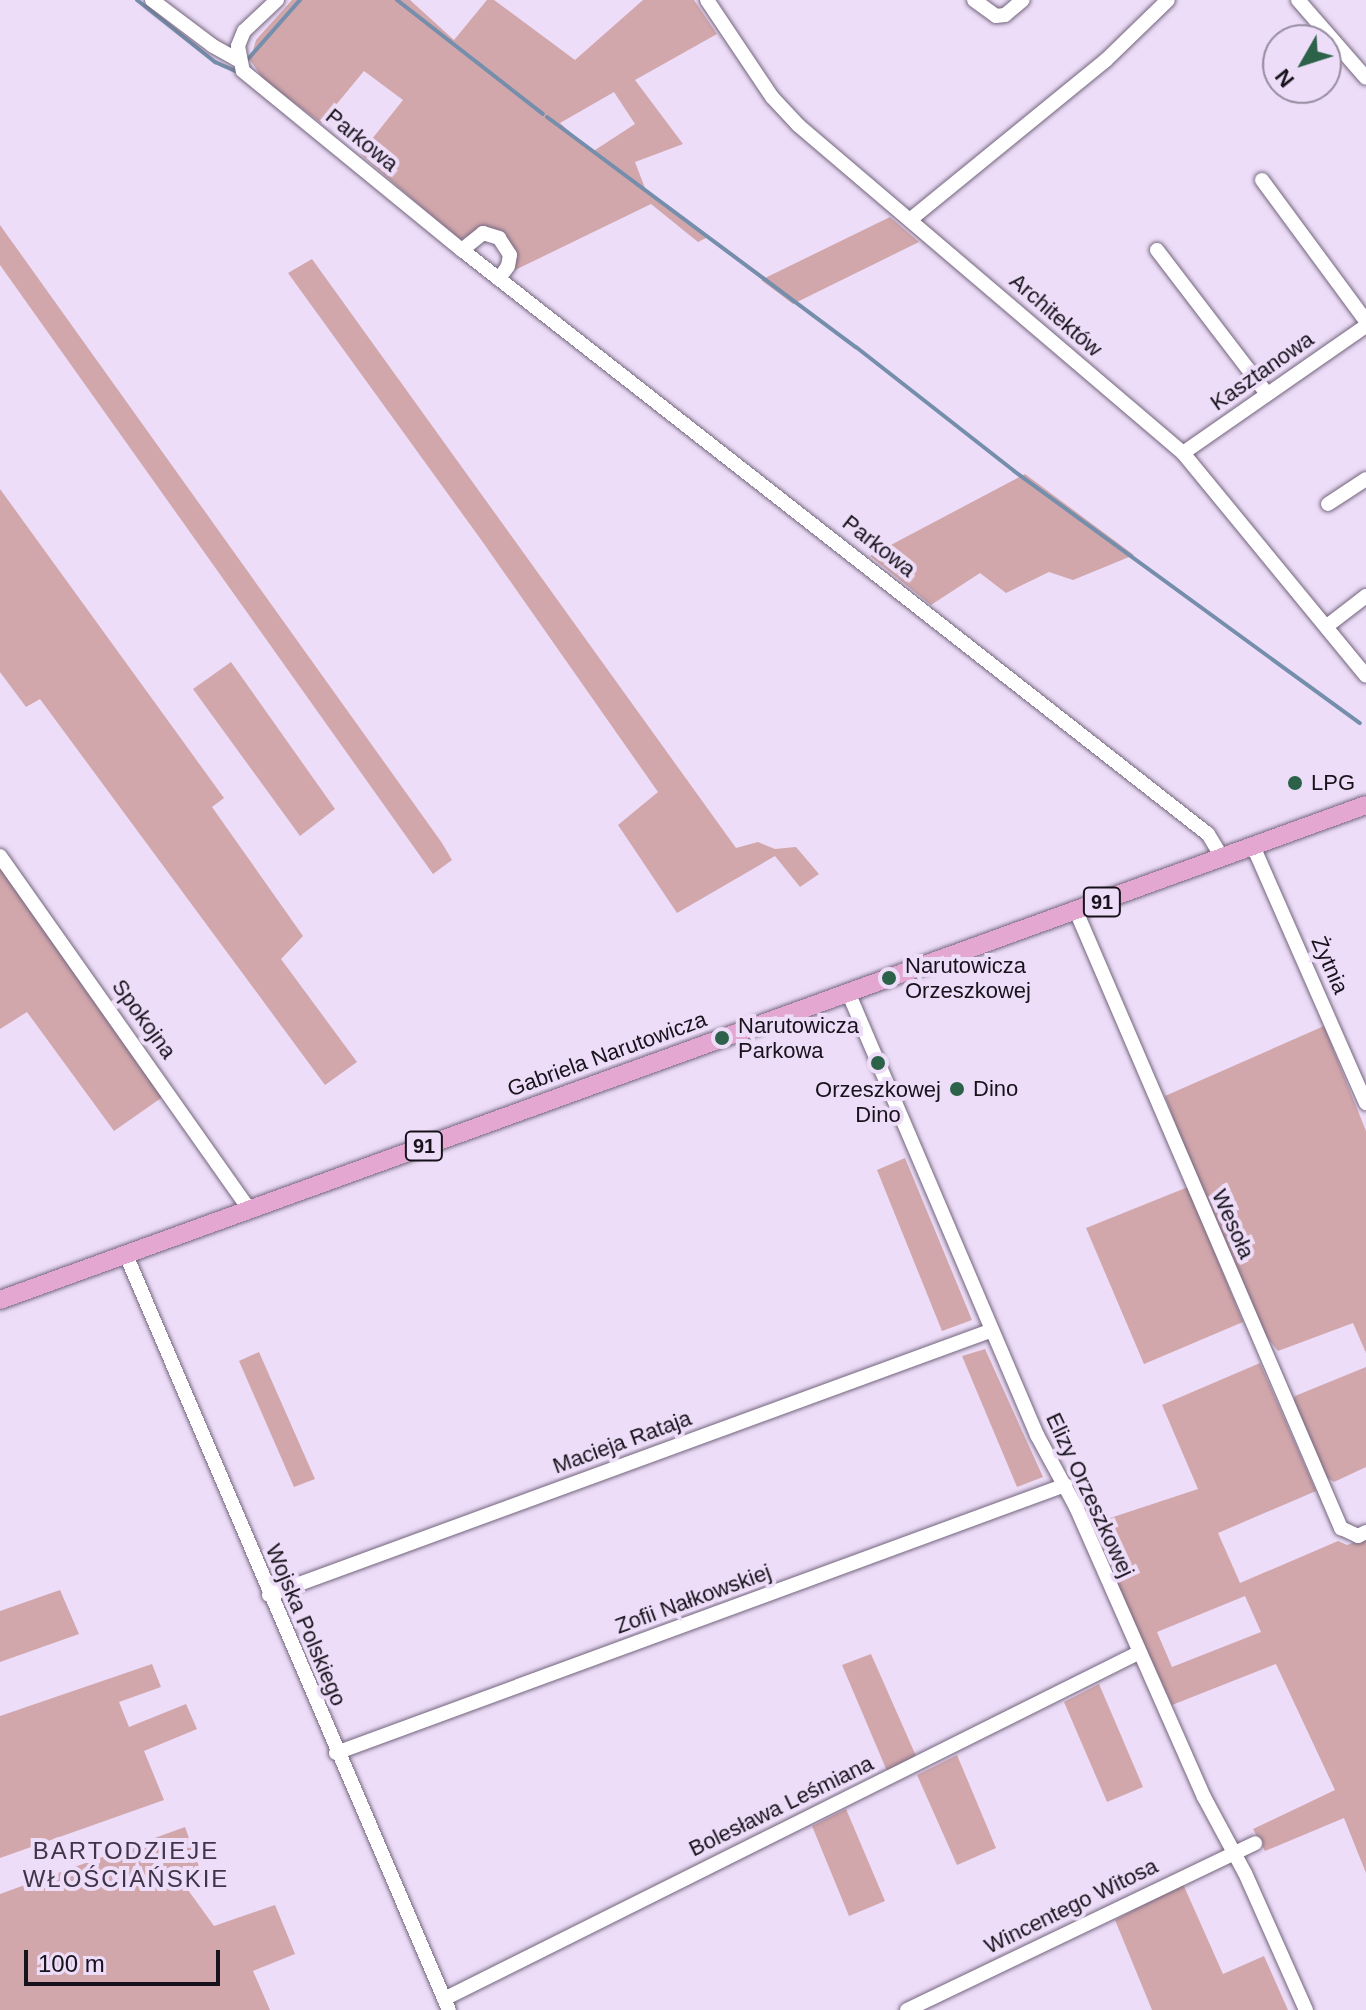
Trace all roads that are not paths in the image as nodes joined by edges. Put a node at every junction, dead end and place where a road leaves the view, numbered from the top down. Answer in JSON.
{"nodes":[{"id":1,"x":152,"y":0,"type":"edge"},
{"id":2,"x":277,"y":0,"type":"edge"},
{"id":3,"x":707,"y":0,"type":"edge"},
{"id":4,"x":974,"y":0,"type":"edge"},
{"id":5,"x":1023,"y":0,"type":"edge"},
{"id":6,"x":1168,"y":0,"type":"edge"},
{"id":7,"x":1298,"y":0,"type":"edge"},
{"id":8,"x":238,"y":53,"type":"junction"},
{"id":9,"x":1366,"y":78,"type":"edge"},
{"id":10,"x":1262,"y":180,"type":"dead end"},
{"id":11,"x":911,"y":219,"type":"junction"},
{"id":12,"x":462,"y":250,"type":"junction"},
{"id":13,"x":1157,"y":250,"type":"dead end"},
{"id":14,"x":499,"y":279,"type":"junction"},
{"id":15,"x":1366,"y":323,"type":"edge"},
{"id":16,"x":1267,"y":394,"type":"junction"},
{"id":17,"x":1183,"y":453,"type":"junction"},
{"id":18,"x":1366,"y":479,"type":"edge"},
{"id":19,"x":1328,"y":504,"type":"dead end"},
{"id":20,"x":1366,"y":596,"type":"edge"},
{"id":21,"x":1327,"y":626,"type":"junction"},
{"id":22,"x":1366,"y":676,"type":"edge"},
{"id":23,"x":1366,"y":805,"type":"edge"},
{"id":24,"x":1253,"y":846,"type":"junction"},
{"id":25,"x":0,"y":856,"type":"edge"},
{"id":26,"x":1222,"y":857,"type":"junction"},
{"id":27,"x":1076,"y":911,"type":"junction"},
{"id":28,"x":848,"y":992,"type":"junction"},
{"id":29,"x":1366,"y":1103,"type":"edge"},
{"id":30,"x":249,"y":1209,"type":"junction"},
{"id":31,"x":126,"y":1255,"type":"junction"},
{"id":32,"x":0,"y":1300,"type":"edge"},
{"id":33,"x":990,"y":1331,"type":"junction"},
{"id":34,"x":1065,"y":1485,"type":"junction"},
{"id":35,"x":1366,"y":1532,"type":"edge"},
{"id":36,"x":269,"y":1595,"type":"junction"},
{"id":37,"x":1138,"y":1653,"type":"junction"},
{"id":38,"x":336,"y":1753,"type":"junction"},
{"id":39,"x":1255,"y":1843,"type":"dead end"},
{"id":40,"x":1233,"y":1851,"type":"junction"},
{"id":41,"x":444,"y":2006,"type":"edge"},
{"id":42,"x":907,"y":2010,"type":"edge"},
{"id":43,"x":1306,"y":2010,"type":"edge"}],
"edges":[{"from":1,"to":8,"type":"street","name":"Parkowa"},
{"from":2,"to":8,"type":"street"},
{"from":3,"to":11,"type":"street","name":"Architektów"},
{"from":4,"to":5,"type":"street"},
{"from":6,"to":11,"type":"street"},
{"from":7,"to":9,"type":"street"},
{"from":8,"to":12,"type":"street","name":"Parkowa"},
{"from":10,"to":15,"type":"street"},
{"from":11,"to":17,"type":"street","name":"Architektów"},
{"from":12,"to":14,"type":"street","name":"Parkowa"},
{"from":12,"to":14,"type":"street"},
{"from":13,"to":16,"type":"street"},
{"from":14,"to":26,"type":"street","name":"Parkowa"},
{"from":15,"to":16,"type":"street","name":"Kasztanowa"},
{"from":16,"to":17,"type":"street","name":"Kasztanowa"},
{"from":17,"to":21,"type":"street","name":"Architektów"},
{"from":18,"to":19,"type":"street"},
{"from":20,"to":21,"type":"street"},
{"from":21,"to":22,"type":"street","name":"Architektów"},
{"from":23,"to":24,"type":"main road","name":"Gabriela Narutowicza","number":"91"},
{"from":24,"to":26,"type":"main road","name":"Gabriela Narutowicza","number":"91"},
{"from":24,"to":29,"type":"street","name":"Żytnia"},
{"from":25,"to":30,"type":"street","name":"Spokojna"},
{"from":26,"to":27,"type":"main road","name":"Gabriela Narutowicza","number":"91"},
{"from":27,"to":28,"type":"main road","name":"Gabriela Narutowicza","number":"91"},
{"from":27,"to":35,"type":"street","name":"Wesoła"},
{"from":28,"to":30,"type":"main road","name":"Gabriela Narutowicza","number":"91"},
{"from":28,"to":33,"type":"street","name":"Elizy Orzeszkowej"},
{"from":30,"to":31,"type":"main road","name":"Gabriela Narutowicza","number":"91"},
{"from":31,"to":32,"type":"main road","name":"Gabriela Narutowicza","number":"91"},
{"from":31,"to":36,"type":"street","name":"Wojska Polskiego"},
{"from":33,"to":34,"type":"street","name":"Elizy Orzeszkowej"},
{"from":33,"to":36,"type":"street","name":"Macieja Rataja"},
{"from":34,"to":37,"type":"street","name":"Elizy Orzeszkowej"},
{"from":34,"to":38,"type":"street","name":"Zofii Nałkowskiej"},
{"from":36,"to":38,"type":"street","name":"Wojska Polskiego"},
{"from":37,"to":40,"type":"street","name":"Elizy Orzeszkowej"},
{"from":37,"to":41,"type":"street","name":"Bolesława Leśmiana"},
{"from":38,"to":41,"type":"street","name":"Wojska Polskiego"},
{"from":39,"to":40,"type":"street","name":"Wincentego Witosa"},
{"from":40,"to":42,"type":"street","name":"Wincentego Witosa"},
{"from":40,"to":43,"type":"street","name":"Elizy Orzeszkowej"}]}
